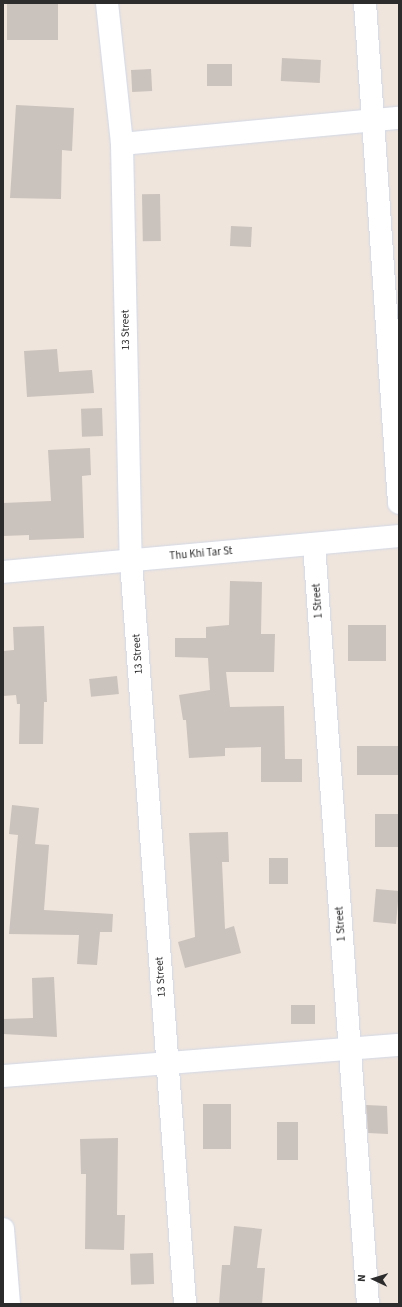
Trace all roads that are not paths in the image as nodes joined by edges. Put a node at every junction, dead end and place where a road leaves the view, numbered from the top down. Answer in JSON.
{"nodes":[{"id":1,"x":107,"y":3,"type":"edge"},
{"id":2,"x":365,"y":3,"type":"edge"},
{"id":3,"x":399,"y":118,"type":"edge"},
{"id":4,"x":373,"y":120,"type":"junction"},
{"id":5,"x":122,"y":144,"type":"junction"},
{"id":6,"x":399,"y":503,"type":"edge"},
{"id":7,"x":399,"y":536,"type":"edge"},
{"id":8,"x":314,"y":544,"type":"junction"},
{"id":9,"x":131,"y":561,"type":"junction"},
{"id":10,"x":3,"y":572,"type":"edge"},
{"id":11,"x":399,"y":1045,"type":"edge"},
{"id":12,"x":350,"y":1049,"type":"junction"},
{"id":13,"x":168,"y":1063,"type":"junction"},
{"id":14,"x":3,"y":1076,"type":"edge"},
{"id":15,"x":3,"y":1229,"type":"edge"},
{"id":16,"x":9,"y":1304,"type":"edge"},
{"id":17,"x":185,"y":1304,"type":"edge"},
{"id":18,"x":368,"y":1304,"type":"edge"}],
"edges":[{"from":1,"to":5,"type":"street","name":"13 Street"},
{"from":2,"to":4,"type":"street"},
{"from":3,"to":4,"type":"street"},
{"from":4,"to":5,"type":"street"},
{"from":4,"to":6,"type":"street"},
{"from":5,"to":9,"type":"street","name":"13 Street"},
{"from":7,"to":8,"type":"street","name":"Thu Khi Tar St"},
{"from":8,"to":9,"type":"street","name":"Thu Khi Tar St"},
{"from":8,"to":12,"type":"street","name":"1 Street"},
{"from":9,"to":10,"type":"street","name":"Thu Khi Tar St"},
{"from":9,"to":13,"type":"street","name":"13 Street"},
{"from":11,"to":12,"type":"street"},
{"from":12,"to":13,"type":"street"},
{"from":12,"to":18,"type":"street","name":"1 Street"},
{"from":13,"to":14,"type":"street"},
{"from":13,"to":17,"type":"street","name":"13 Street"},
{"from":15,"to":16,"type":"street"}]}
